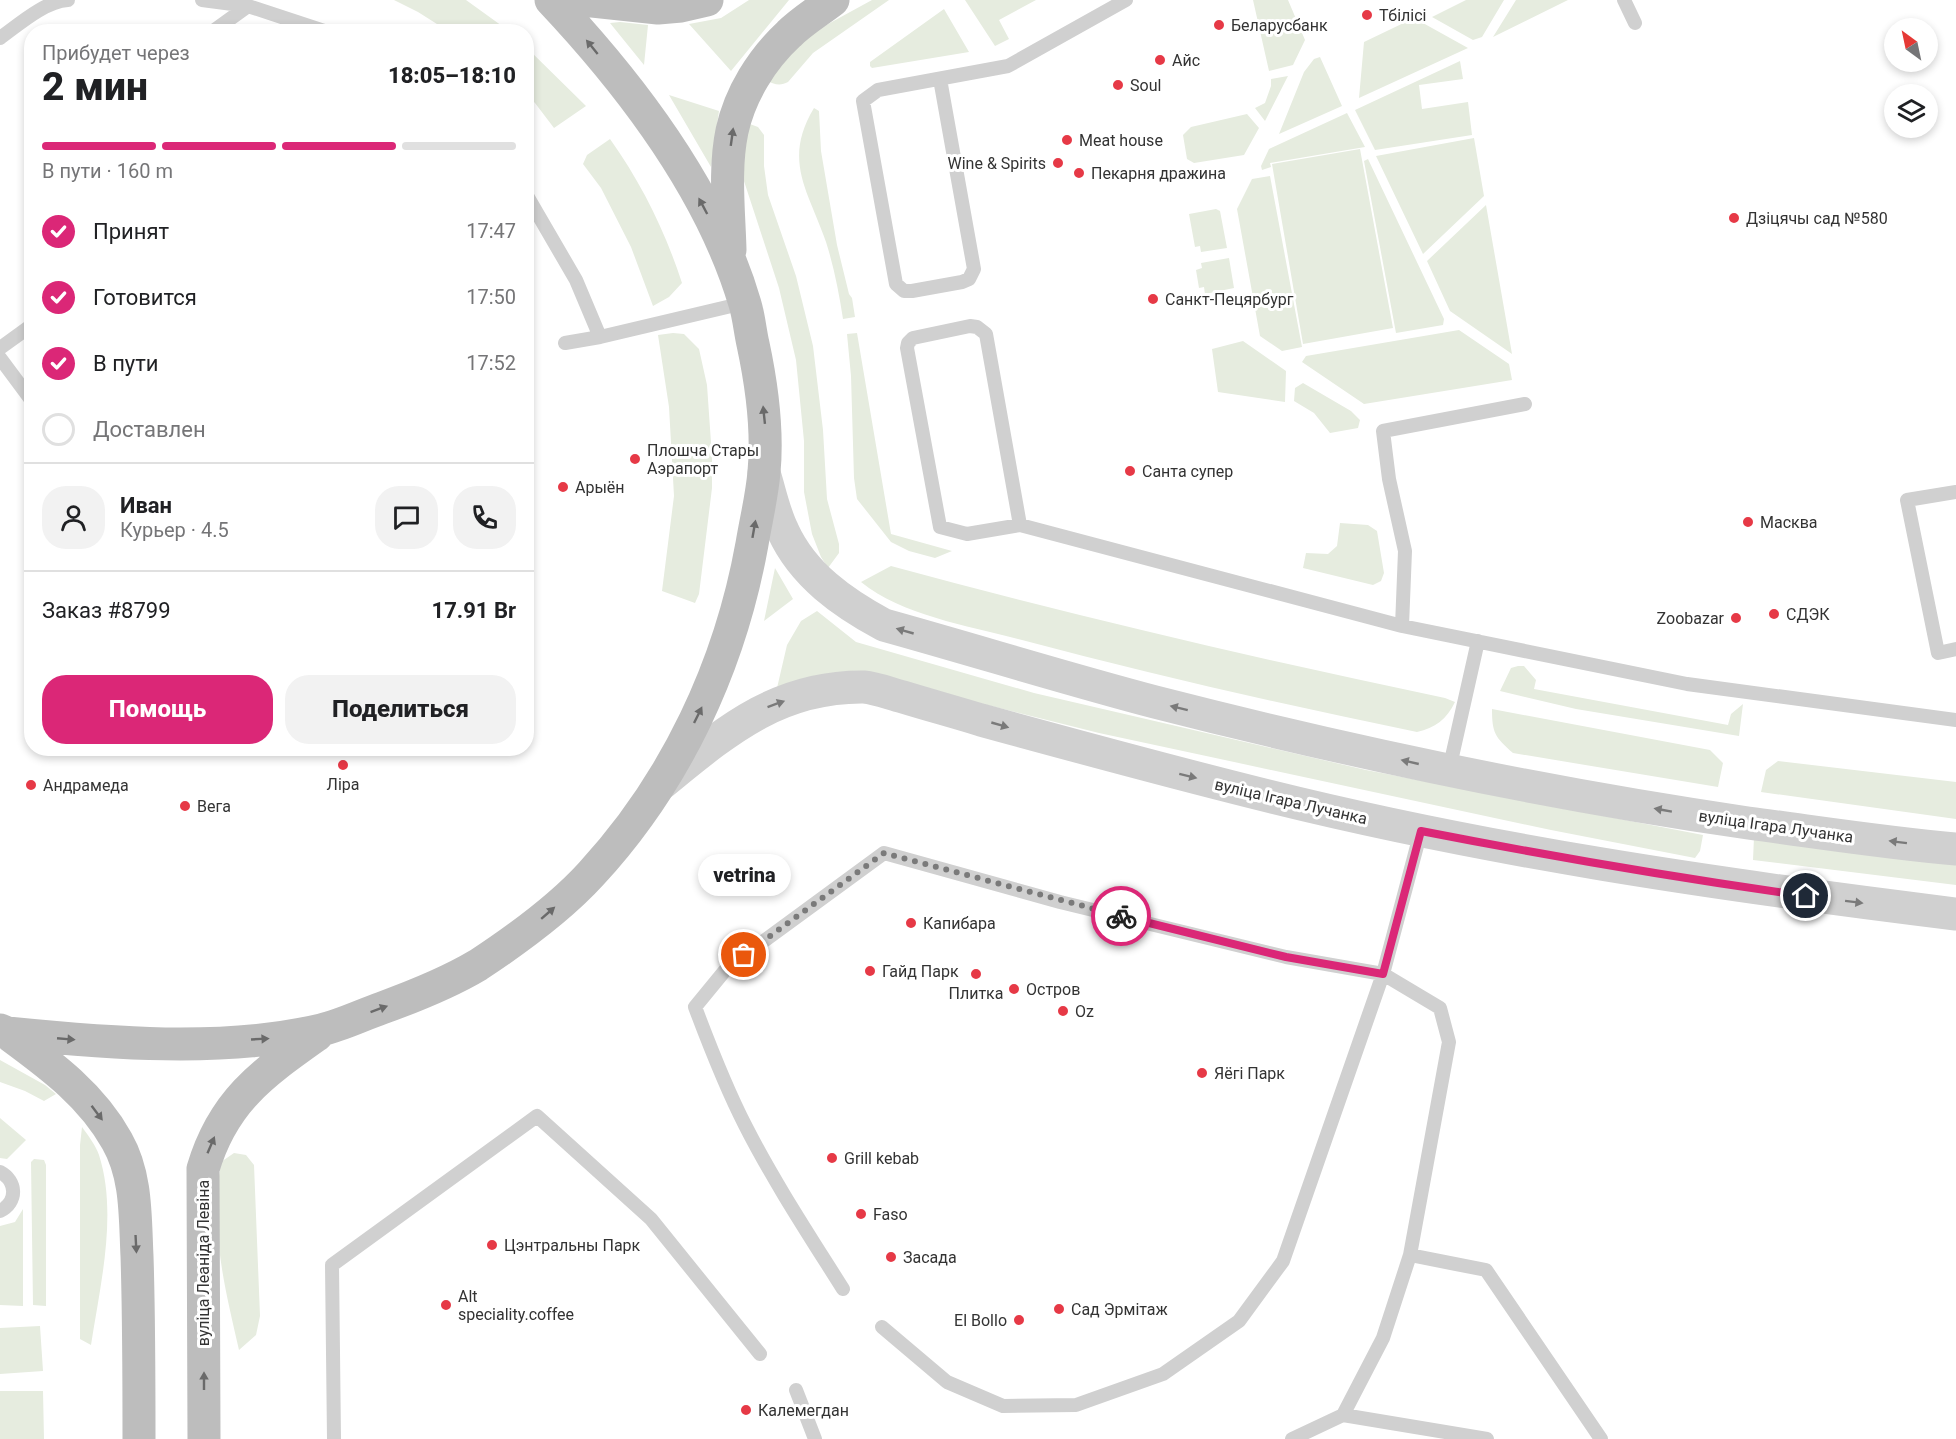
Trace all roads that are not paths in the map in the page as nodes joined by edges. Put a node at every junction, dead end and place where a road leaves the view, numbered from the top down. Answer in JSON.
{"nodes":[{"id":1,"x":68,"y":0,"type":"edge"},
{"id":2,"x":202,"y":0,"type":"edge"},
{"id":3,"x":551,"y":0,"type":"edge"},
{"id":4,"x":583,"y":0,"type":"edge"},
{"id":5,"x":707,"y":0,"type":"edge"},
{"id":6,"x":833,"y":0,"type":"edge"},
{"id":7,"x":1126,"y":0,"type":"edge"},
{"id":8,"x":1624,"y":0,"type":"edge"},
{"id":9,"x":248,"y":6,"type":"junction"},
{"id":10,"x":1635,"y":23,"type":"dead end"},
{"id":11,"x":223,"y":24,"type":"edge"},
{"id":12,"x":303,"y":24,"type":"edge"},
{"id":13,"x":0,"y":39,"type":"edge"},
{"id":14,"x":940,"y":79,"type":"junction"},
{"id":15,"x":534,"y":208,"type":"edge"},
{"id":16,"x":730,"y":258,"type":"junction"},
{"id":17,"x":745,"y":303,"type":"junction"},
{"id":18,"x":24,"y":331,"type":"edge"},
{"id":19,"x":600,"y":337,"type":"junction"},
{"id":20,"x":565,"y":343,"type":"dead end"},
{"id":21,"x":0,"y":348,"type":"edge"},
{"id":22,"x":0,"y":358,"type":"edge"},
{"id":23,"x":24,"y":390,"type":"edge"},
{"id":24,"x":1526,"y":404,"type":"dead end"},
{"id":25,"x":764,"y":473,"type":"junction"},
{"id":26,"x":1956,"y":492,"type":"edge"},
{"id":27,"x":1020,"y":525,"type":"junction"},
{"id":28,"x":1402,"y":626,"type":"junction"},
{"id":29,"x":1478,"y":641,"type":"junction"},
{"id":30,"x":1956,"y":650,"type":"edge"},
{"id":31,"x":1956,"y":720,"type":"edge"},
{"id":32,"x":1449,"y":770,"type":"junction"},
{"id":33,"x":660,"y":785,"type":"junction"},
{"id":34,"x":1421,"y":831,"type":"junction"},
{"id":35,"x":1956,"y":849,"type":"edge"},
{"id":36,"x":1956,"y":914,"type":"edge"},
{"id":37,"x":1383,"y":974,"type":"junction"},
{"id":38,"x":324,"y":1029,"type":"junction"},
{"id":39,"x":4,"y":1031,"type":"edge"},
{"id":40,"x":0,"y":1172,"type":"edge"},
{"id":41,"x":0,"y":1211,"type":"edge"},
{"id":42,"x":1410,"y":1255,"type":"junction"},
{"id":43,"x":843,"y":1289,"type":"dead end"},
{"id":44,"x":882,"y":1327,"type":"dead end"},
{"id":45,"x":760,"y":1354,"type":"dead end"},
{"id":46,"x":796,"y":1390,"type":"dead end"},
{"id":47,"x":1343,"y":1415,"type":"junction"},
{"id":48,"x":139,"y":1439,"type":"edge"},
{"id":49,"x":204,"y":1439,"type":"edge"},
{"id":50,"x":334,"y":1439,"type":"edge"},
{"id":51,"x":815,"y":1439,"type":"edge"},
{"id":52,"x":1292,"y":1439,"type":"edge"},
{"id":53,"x":1487,"y":1439,"type":"edge"},
{"id":54,"x":1601,"y":1439,"type":"edge"}],
"edges":[{"from":1,"to":13,"type":"lane"},
{"from":2,"to":9,"type":"lane"},
{"from":16,"to":3,"type":"main road","one_way":true},
{"from":4,"to":5,"type":"main road"},
{"from":16,"to":6,"type":"main road","one_way":true},
{"from":7,"to":14,"type":"lane"},
{"from":8,"to":10,"type":"lane"},
{"from":9,"to":11,"type":"lane"},
{"from":9,"to":12,"type":"lane"},
{"from":14,"to":14,"type":"lane"},
{"from":15,"to":19,"type":"lane"},
{"from":16,"to":17,"type":"main road"},
{"from":17,"to":19,"type":"lane"},
{"from":25,"to":17,"type":"main road","one_way":true},
{"from":18,"to":21,"type":"lane"},
{"from":19,"to":20,"type":"lane"},
{"from":22,"to":23,"type":"lane"},
{"from":24,"to":28,"type":"lane"},
{"from":32,"to":25,"type":"street","name":"вуліца Ігара Лучанка","one_way":true},
{"from":33,"to":25,"type":"main road","one_way":true},
{"from":26,"to":30,"type":"lane"},
{"from":27,"to":27,"type":"lane"},
{"from":27,"to":28,"type":"lane"},
{"from":28,"to":29,"type":"lane"},
{"from":29,"to":31,"type":"lane"},
{"from":29,"to":32,"type":"lane"},
{"from":35,"to":32,"type":"street","name":"вуліца Ігара Лучанка","one_way":true},
{"from":33,"to":34,"type":"street","name":"вуліца Ігара Лучанка","one_way":true},
{"from":38,"to":33,"type":"main road","one_way":true},
{"from":34,"to":36,"type":"street","name":"вуліца Ігара Лучанка","one_way":true},
{"from":34,"to":37,"type":"lane"},
{"from":37,"to":42,"type":"lane"},
{"from":37,"to":43,"type":"lane"},
{"from":37,"to":44,"type":"lane"},
{"from":39,"to":38,"type":"main road","one_way":true},
{"from":49,"to":38,"type":"main road","name":"вуліца Леаніда Левіна","one_way":true},
{"from":39,"to":48,"type":"main road","one_way":true},
{"from":40,"to":41,"type":"lane"},
{"from":42,"to":47,"type":"lane"},
{"from":42,"to":54,"type":"lane"},
{"from":45,"to":50,"type":"lane"},
{"from":46,"to":51,"type":"lane"},
{"from":47,"to":52,"type":"lane"},
{"from":47,"to":53,"type":"lane"}]}
